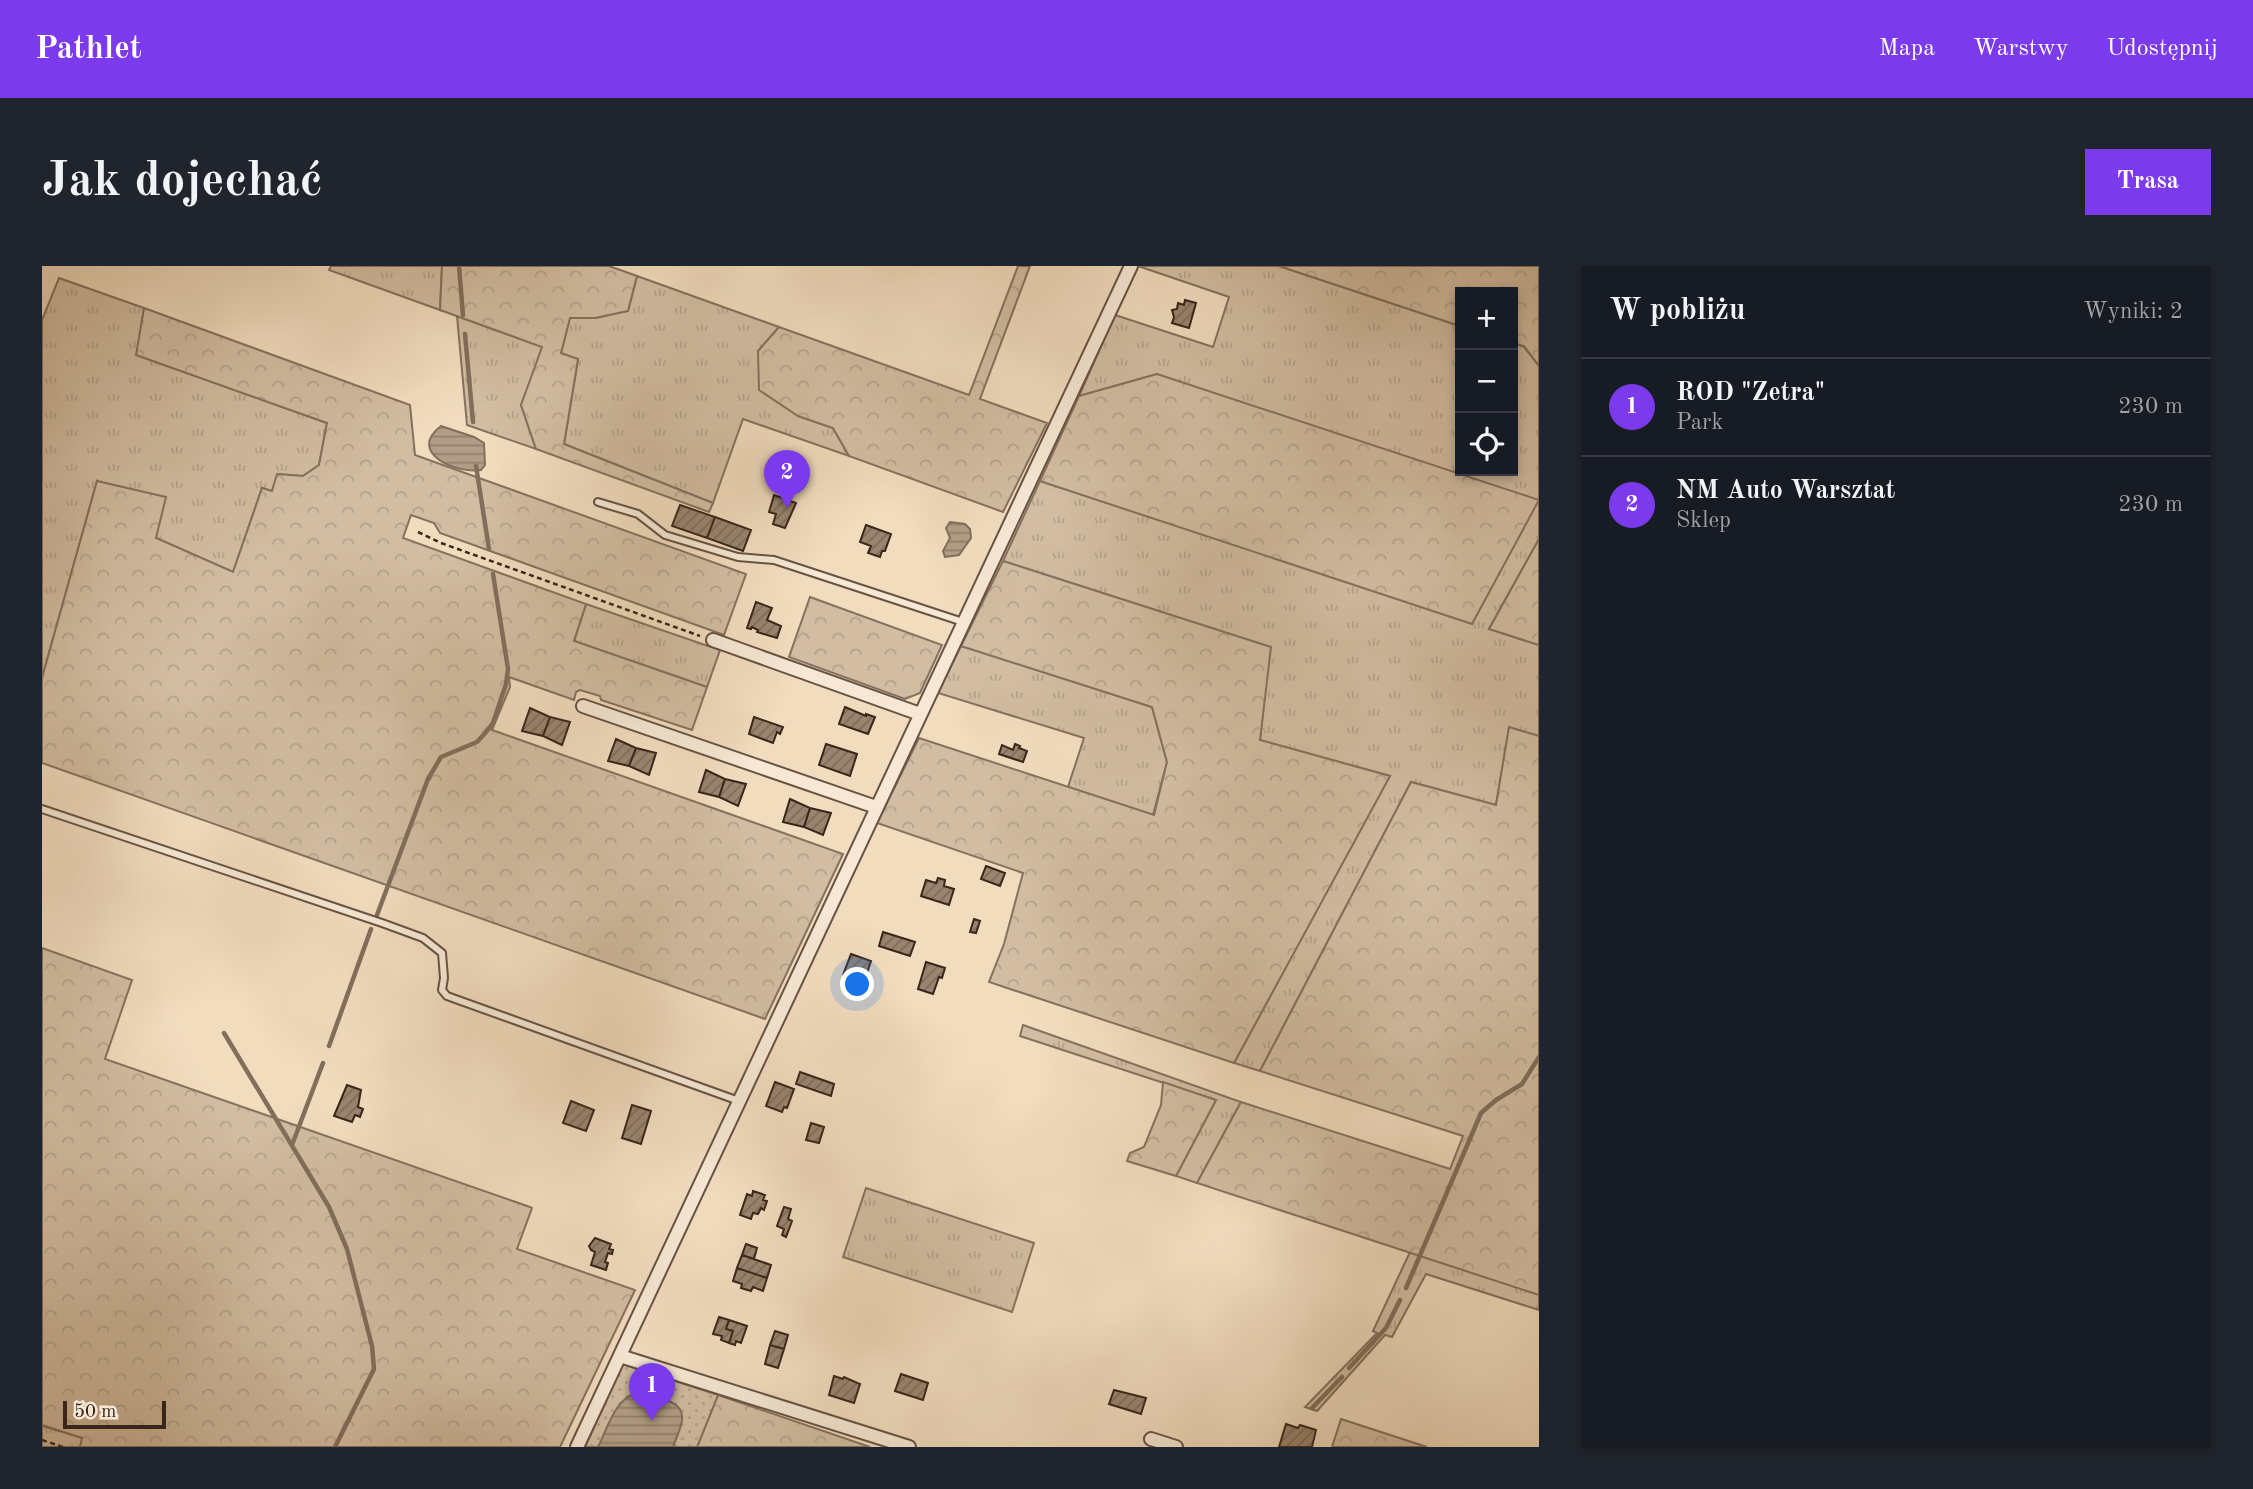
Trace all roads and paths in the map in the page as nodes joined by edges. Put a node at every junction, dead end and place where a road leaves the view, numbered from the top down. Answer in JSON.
{"nodes":[{"id":1,"x":1131,"y":266,"type":"edge"},
{"id":2,"x":598,"y":502,"type":"dead end"},
{"id":3,"x":418,"y":533,"type":"dead end"},
{"id":4,"x":963,"y":622,"type":"junction"},
{"id":5,"x":713,"y":640,"type":"joint"},
{"id":6,"x":583,"y":706,"type":"dead end"},
{"id":7,"x":920,"y":714,"type":"junction"},
{"id":8,"x":876,"y":807,"type":"junction"},
{"id":9,"x":42,"y":809,"type":"edge"},
{"id":10,"x":740,"y":1101,"type":"junction"},
{"id":11,"x":620,"y":1356,"type":"junction"},
{"id":12,"x":1151,"y":1439,"type":"dead end"},
{"id":13,"x":42,"y":1440,"type":"edge"},
{"id":14,"x":62,"y":1447,"type":"edge"},
{"id":15,"x":577,"y":1447,"type":"edge"},
{"id":16,"x":909,"y":1447,"type":"edge"},
{"id":17,"x":1176,"y":1447,"type":"edge"}],
"edges":[{"from":1,"to":4,"type":"street"},
{"from":2,"to":4,"type":"lane"},
{"from":3,"to":5,"type":"path"},
{"from":4,"to":7,"type":"street"},
{"from":5,"to":7,"type":"street"},
{"from":6,"to":8,"type":"street"},
{"from":7,"to":8,"type":"street"},
{"from":8,"to":10,"type":"street"},
{"from":9,"to":10,"type":"lane"},
{"from":10,"to":11,"type":"street"},
{"from":11,"to":15,"type":"street"},
{"from":11,"to":16,"type":"street"},
{"from":12,"to":17,"type":"street"},
{"from":13,"to":14,"type":"path"}]}
